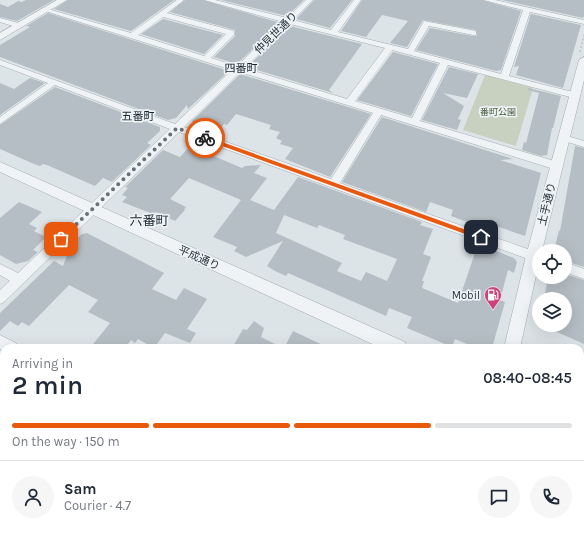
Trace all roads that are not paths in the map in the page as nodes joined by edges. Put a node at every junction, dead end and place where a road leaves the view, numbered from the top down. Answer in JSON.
{"nodes":[{"id":1,"x":63,"y":0,"type":"edge"},
{"id":2,"x":181,"y":0,"type":"edge"},
{"id":3,"x":207,"y":0,"type":"edge"},
{"id":4,"x":310,"y":0,"type":"edge"},
{"id":5,"x":358,"y":0,"type":"edge"},
{"id":6,"x":486,"y":0,"type":"edge"},
{"id":7,"x":527,"y":9,"type":"junction"},
{"id":8,"x":46,"y":10,"type":"junction"},
{"id":9,"x":162,"y":14,"type":"junction"},
{"id":10,"x":0,"y":20,"type":"edge"},
{"id":11,"x":288,"y":21,"type":"junction"},
{"id":12,"x":584,"y":22,"type":"edge"},
{"id":13,"x":19,"y":26,"type":"junction"},
{"id":14,"x":333,"y":33,"type":"junction"},
{"id":15,"x":473,"y":33,"type":"dead end"},
{"id":16,"x":132,"y":36,"type":"junction"},
{"id":17,"x":0,"y":37,"type":"edge"},
{"id":18,"x":390,"y":47,"type":"junction"},
{"id":19,"x":410,"y":52,"type":"junction"},
{"id":20,"x":205,"y":59,"type":"junction"},
{"id":21,"x":0,"y":62,"type":"edge"},
{"id":22,"x":445,"y":62,"type":"junction"},
{"id":23,"x":583,"y":64,"type":"edge"},
{"id":24,"x":238,"y":69,"type":"junction"},
{"id":25,"x":504,"y":77,"type":"junction"},
{"id":26,"x":54,"y":82,"type":"junction"},
{"id":27,"x":574,"y":95,"type":"junction"},
{"id":28,"x":349,"y":103,"type":"junction"},
{"id":29,"x":378,"y":112,"type":"junction"},
{"id":30,"x":0,"y":122,"type":"edge"},
{"id":31,"x":414,"y":123,"type":"junction"},
{"id":32,"x":177,"y":128,"type":"junction"},
{"id":33,"x":564,"y":138,"type":"junction"},
{"id":34,"x":584,"y":144,"type":"edge"},
{"id":35,"x":556,"y":166,"type":"junction"},
{"id":36,"x":0,"y":167,"type":"edge"},
{"id":37,"x":334,"y":184,"type":"junction"},
{"id":38,"x":92,"y":209,"type":"junction"},
{"id":39,"x":539,"y":244,"type":"edge"},
{"id":40,"x":532,"y":256,"type":"edge"},
{"id":41,"x":0,"y":269,"type":"edge"},
{"id":42,"x":572,"y":270,"type":"edge"},
{"id":43,"x":532,"y":272,"type":"edge"},
{"id":44,"x":584,"y":274,"type":"edge"},
{"id":45,"x":19,"y":280,"type":"junction"},
{"id":46,"x":0,"y":298,"type":"edge"},
{"id":47,"x":389,"y":344,"type":"edge"},
{"id":48,"x":513,"y":344,"type":"edge"}],
"edges":[{"from":1,"to":8,"type":"street"},
{"from":2,"to":9,"type":"street"},
{"from":3,"to":11,"type":"street"},
{"from":4,"to":11,"type":"street","name":"仲見世通り"},
{"from":5,"to":14,"type":"street"},
{"from":6,"to":7,"type":"street"},
{"from":7,"to":12,"type":"street"},
{"from":7,"to":25,"type":"street"},
{"from":8,"to":13,"type":"street"},
{"from":8,"to":16,"type":"street"},
{"from":9,"to":16,"type":"street"},
{"from":9,"to":20,"type":"street"},
{"from":10,"to":13,"type":"street"},
{"from":11,"to":14,"type":"street"},
{"from":11,"to":24,"type":"street","name":"仲見世通り"},
{"from":13,"to":17,"type":"street"},
{"from":14,"to":18,"type":"street"},
{"from":15,"to":19,"type":"street"},
{"from":16,"to":20,"type":"street"},
{"from":18,"to":19,"type":"street"},
{"from":18,"to":28,"type":"street"},
{"from":19,"to":22,"type":"street"},
{"from":20,"to":24,"type":"street"},
{"from":21,"to":26,"type":"street"},
{"from":22,"to":25,"type":"street"},
{"from":22,"to":31,"type":"street"},
{"from":23,"to":27,"type":"street","name":"土手通り"},
{"from":24,"to":28,"type":"street"},
{"from":24,"to":32,"type":"street","name":"仲見世通り"},
{"from":25,"to":27,"type":"street"},
{"from":26,"to":30,"type":"street"},
{"from":26,"to":32,"type":"street"},
{"from":27,"to":33,"type":"street","name":"土手通り"},
{"from":28,"to":29,"type":"street"},
{"from":29,"to":31,"type":"street"},
{"from":29,"to":37,"type":"street"},
{"from":31,"to":35,"type":"street"},
{"from":32,"to":37,"type":"street"},
{"from":32,"to":38,"type":"street","name":"仲見世通り"},
{"from":33,"to":34,"type":"street"},
{"from":33,"to":35,"type":"street","name":"土手通り"},
{"from":35,"to":39,"type":"street","name":"土手通り"},
{"from":36,"to":38,"type":"street","name":"平成通り"},
{"from":37,"to":40,"type":"street"},
{"from":38,"to":45,"type":"street","name":"仲見世通り"},
{"from":38,"to":47,"type":"street","name":"平成通り"},
{"from":41,"to":45,"type":"street"},
{"from":42,"to":44,"type":"street"},
{"from":43,"to":48,"type":"street","name":"土手通り"},
{"from":45,"to":46,"type":"street","name":"仲見世通り"}]}
